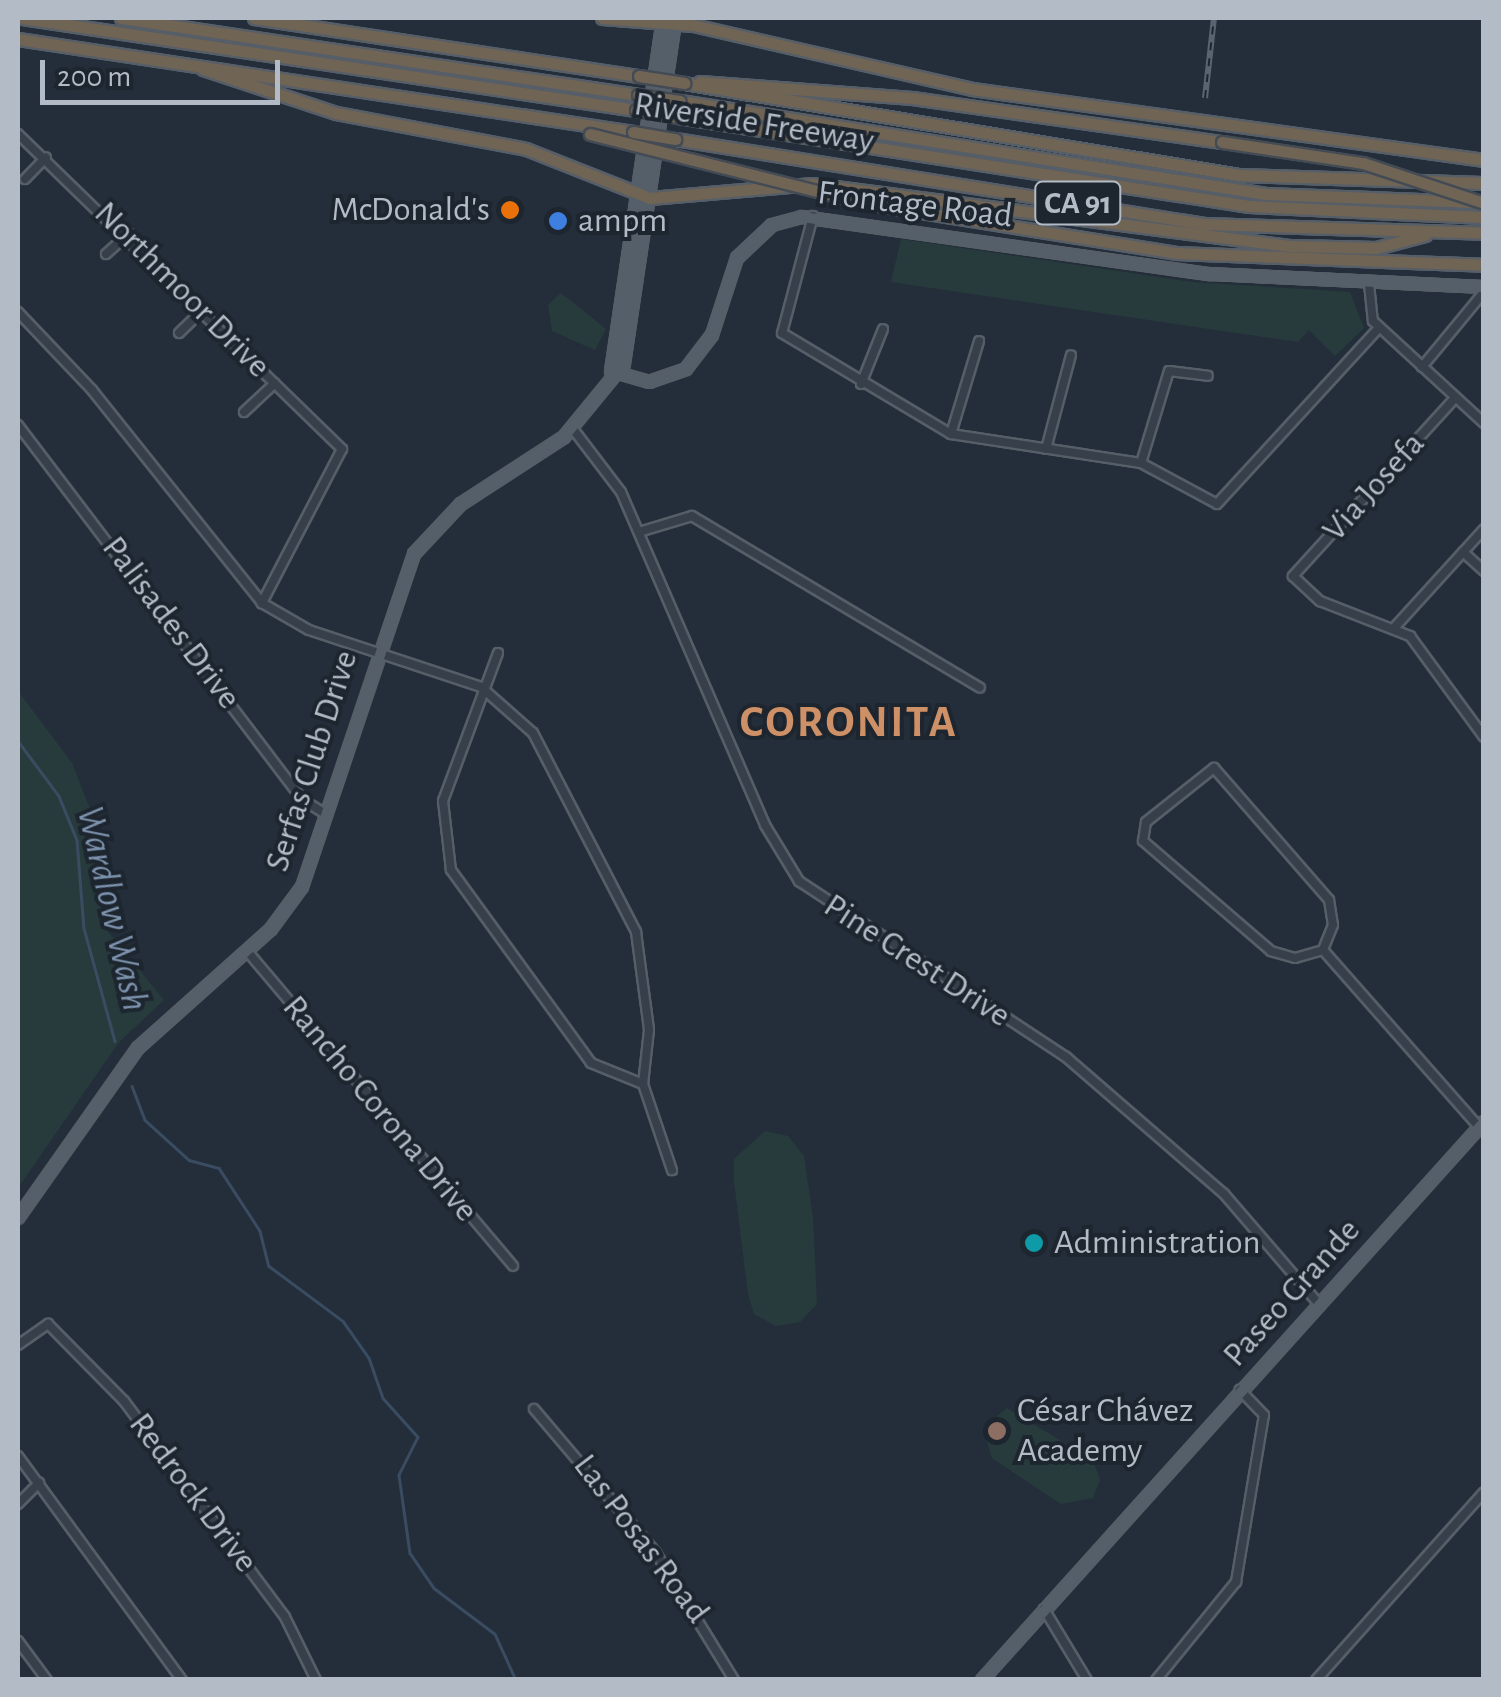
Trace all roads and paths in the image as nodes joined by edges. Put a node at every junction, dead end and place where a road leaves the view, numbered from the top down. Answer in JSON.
{"nodes":[{"id":1,"x":22,"y":18,"type":"edge"},
{"id":2,"x":121,"y":18,"type":"edge"},
{"id":3,"x":254,"y":18,"type":"edge"},
{"id":4,"x":602,"y":18,"type":"edge"},
{"id":5,"x":669,"y":20,"type":"edge"},
{"id":6,"x":18,"y":39,"type":"edge"},
{"id":7,"x":203,"y":69,"type":"junction"},
{"id":8,"x":687,"y":83,"type":"junction"},
{"id":9,"x":558,"y":117,"type":"junction"},
{"id":10,"x":18,"y":134,"type":"edge"},
{"id":11,"x":46,"y":157,"type":"junction"},
{"id":12,"x":1484,"y":160,"type":"edge"},
{"id":13,"x":25,"y":179,"type":"dead end"},
{"id":14,"x":1484,"y":182,"type":"edge"},
{"id":15,"x":636,"y":192,"type":"junction"},
{"id":16,"x":650,"y":198,"type":"junction"},
{"id":17,"x":1484,"y":203,"type":"edge"},
{"id":18,"x":813,"y":216,"type":"junction"},
{"id":19,"x":1484,"y":218,"type":"edge"},
{"id":20,"x":1484,"y":232,"type":"edge"},
{"id":21,"x":129,"y":233,"type":"junction"},
{"id":22,"x":1424,"y":235,"type":"junction"},
{"id":23,"x":106,"y":254,"type":"dead end"},
{"id":24,"x":1484,"y":265,"type":"edge"},
{"id":25,"x":1368,"y":284,"type":"junction"},
{"id":26,"x":1484,"y":290,"type":"edge"},
{"id":27,"x":204,"y":309,"type":"junction"},
{"id":28,"x":18,"y":312,"type":"edge"},
{"id":29,"x":1378,"y":328,"type":"junction"},
{"id":30,"x":883,"y":329,"type":"dead end"},
{"id":31,"x":179,"y":333,"type":"dead end"},
{"id":32,"x":979,"y":340,"type":"dead end"},
{"id":33,"x":1072,"y":355,"type":"dead end"},
{"id":34,"x":1422,"y":367,"type":"junction"},
{"id":35,"x":612,"y":371,"type":"junction"},
{"id":36,"x":1208,"y":376,"type":"dead end"},
{"id":37,"x":274,"y":383,"type":"junction"},
{"id":38,"x":861,"y":384,"type":"junction"},
{"id":39,"x":1455,"y":398,"type":"junction"},
{"id":40,"x":244,"y":412,"type":"dead end"},
{"id":41,"x":1484,"y":423,"type":"edge"},
{"id":42,"x":18,"y":425,"type":"edge"},
{"id":43,"x":573,"y":428,"type":"junction"},
{"id":44,"x":951,"y":434,"type":"junction"},
{"id":45,"x":1046,"y":449,"type":"junction"},
{"id":46,"x":1142,"y":463,"type":"junction"},
{"id":47,"x":1484,"y":529,"type":"edge"},
{"id":48,"x":640,"y":532,"type":"junction"},
{"id":49,"x":1463,"y":552,"type":"junction"},
{"id":50,"x":1484,"y":571,"type":"edge"},
{"id":51,"x":262,"y":603,"type":"junction"},
{"id":52,"x":1394,"y":628,"type":"junction"},
{"id":53,"x":378,"y":648,"type":"junction"},
{"id":54,"x":498,"y":652,"type":"dead end"},
{"id":55,"x":481,"y":686,"type":"junction"},
{"id":56,"x":980,"y":688,"type":"dead end"},
{"id":57,"x":1484,"y":737,"type":"edge"},
{"id":58,"x":327,"y":815,"type":"junction"},
{"id":59,"x":1323,"y":950,"type":"junction"},
{"id":60,"x":247,"y":951,"type":"junction"},
{"id":61,"x":643,"y":1084,"type":"junction"},
{"id":62,"x":1481,"y":1125,"type":"edge"},
{"id":63,"x":672,"y":1170,"type":"dead end"},
{"id":64,"x":18,"y":1218,"type":"edge"},
{"id":65,"x":513,"y":1266,"type":"dead end"},
{"id":66,"x":1319,"y":1304,"type":"junction"},
{"id":67,"x":18,"y":1345,"type":"edge"},
{"id":68,"x":1240,"y":1390,"type":"junction"},
{"id":69,"x":534,"y":1410,"type":"dead end"},
{"id":70,"x":18,"y":1456,"type":"edge"},
{"id":71,"x":39,"y":1483,"type":"junction"},
{"id":72,"x":1484,"y":1492,"type":"edge"},
{"id":73,"x":18,"y":1504,"type":"edge"},
{"id":74,"x":1044,"y":1609,"type":"junction"},
{"id":75,"x":18,"y":1641,"type":"edge"},
{"id":76,"x":47,"y":1680,"type":"edge"},
{"id":77,"x":182,"y":1680,"type":"edge"},
{"id":78,"x":316,"y":1680,"type":"edge"},
{"id":79,"x":734,"y":1680,"type":"edge"},
{"id":80,"x":982,"y":1680,"type":"edge"},
{"id":81,"x":1087,"y":1680,"type":"edge"},
{"id":82,"x":1156,"y":1680,"type":"edge"},
{"id":83,"x":1316,"y":1680,"type":"edge"}],
"edges":[{"from":1,"to":19,"type":"highway","bridge":true},
{"from":2,"to":17,"type":"highway","bridge":true},
{"from":3,"to":8,"type":"highway","name":"Riverside Freeway","number":"CA 91","bridge":true},
{"from":4,"to":5,"type":"highway"},
{"from":5,"to":12,"type":"highway"},
{"from":5,"to":15,"type":"main road","name":"Serfas Club Drive"},
{"from":5,"to":16,"type":"main road","name":"Serfas Club Drive"},
{"from":6,"to":7,"type":"highway","name":"Riverside Freeway","number":"CA 91"},
{"from":7,"to":9,"type":"highway","name":"Riverside Freeway","number":"CA 91"},
{"from":7,"to":15,"type":"highway"},
{"from":8,"to":14,"type":"highway","name":"Riverside Freeway","number":"CA 91"},
{"from":8,"to":17,"type":"highway","bridge":true},
{"from":9,"to":22,"type":"highway","name":"Riverside Freeway","number":"CA 91","bridge":true},
{"from":9,"to":24,"type":"highway","bridge":true},
{"from":10,"to":11,"type":"street","name":"Northmoor Drive"},
{"from":11,"to":13,"type":"street"},
{"from":11,"to":21,"type":"street","name":"Northmoor Drive"},
{"from":15,"to":16,"type":"highway"},
{"from":15,"to":35,"type":"main road","name":"Serfas Club Drive"},
{"from":16,"to":22,"type":"highway"},
{"from":16,"to":35,"type":"main road","name":"Serfas Club Drive"},
{"from":18,"to":25,"type":"main road","name":"Frontage Road"},
{"from":18,"to":35,"type":"main road","name":"Frontage Road"},
{"from":18,"to":38,"type":"street"},
{"from":20,"to":22,"type":"highway","name":"Riverside Freeway","number":"CA 91"},
{"from":21,"to":23,"type":"street"},
{"from":21,"to":27,"type":"street","name":"Northmoor Drive"},
{"from":25,"to":26,"type":"main road","name":"Frontage Road"},
{"from":25,"to":29,"type":"street"},
{"from":26,"to":34,"type":"street"},
{"from":27,"to":31,"type":"street"},
{"from":27,"to":37,"type":"street","name":"Northmoor Drive"},
{"from":28,"to":51,"type":"street"},
{"from":29,"to":34,"type":"street"},
{"from":29,"to":46,"type":"street"},
{"from":30,"to":38,"type":"street"},
{"from":32,"to":44,"type":"street"},
{"from":33,"to":45,"type":"street"},
{"from":34,"to":39,"type":"street"},
{"from":35,"to":43,"type":"main road","name":"Serfas Club Drive"},
{"from":36,"to":46,"type":"street"},
{"from":37,"to":40,"type":"street"},
{"from":37,"to":51,"type":"street","name":"Northmoor Drive"},
{"from":38,"to":44,"type":"street"},
{"from":39,"to":41,"type":"street"},
{"from":39,"to":52,"type":"street","name":"Via Josefa"},
{"from":42,"to":58,"type":"street","name":"Palisades Drive"},
{"from":43,"to":48,"type":"street","name":"Pine Crest Drive"},
{"from":43,"to":53,"type":"main road","name":"Serfas Club Drive"},
{"from":44,"to":45,"type":"street"},
{"from":45,"to":46,"type":"street"},
{"from":47,"to":49,"type":"street"},
{"from":48,"to":56,"type":"street"},
{"from":48,"to":66,"type":"street","name":"Pine Crest Drive"},
{"from":49,"to":50,"type":"street"},
{"from":49,"to":52,"type":"street"},
{"from":51,"to":53,"type":"street"},
{"from":52,"to":57,"type":"street"},
{"from":53,"to":55,"type":"street"},
{"from":53,"to":58,"type":"main road","name":"Serfas Club Drive"},
{"from":54,"to":55,"type":"street"},
{"from":55,"to":61,"type":"street"},
{"from":55,"to":61,"type":"street"},
{"from":58,"to":60,"type":"main road","name":"Serfas Club Drive"},
{"from":59,"to":59,"type":"street"},
{"from":59,"to":62,"type":"street"},
{"from":60,"to":64,"type":"main road","name":"Serfas Club Drive"},
{"from":60,"to":65,"type":"street","name":"Rancho Corona Drive"},
{"from":61,"to":63,"type":"street"},
{"from":62,"to":66,"type":"main road","name":"Paseo Grande"},
{"from":66,"to":68,"type":"main road","name":"Paseo Grande"},
{"from":67,"to":78,"type":"street","name":"Redrock Drive"},
{"from":68,"to":74,"type":"main road","name":"Paseo Grande"},
{"from":68,"to":82,"type":"street"},
{"from":69,"to":79,"type":"street","name":"Las Posas Road"},
{"from":70,"to":71,"type":"street"},
{"from":71,"to":73,"type":"street"},
{"from":71,"to":77,"type":"street"},
{"from":72,"to":83,"type":"street"},
{"from":74,"to":80,"type":"main road","name":"Paseo Grande"},
{"from":74,"to":81,"type":"street"},
{"from":75,"to":76,"type":"street"}]}
